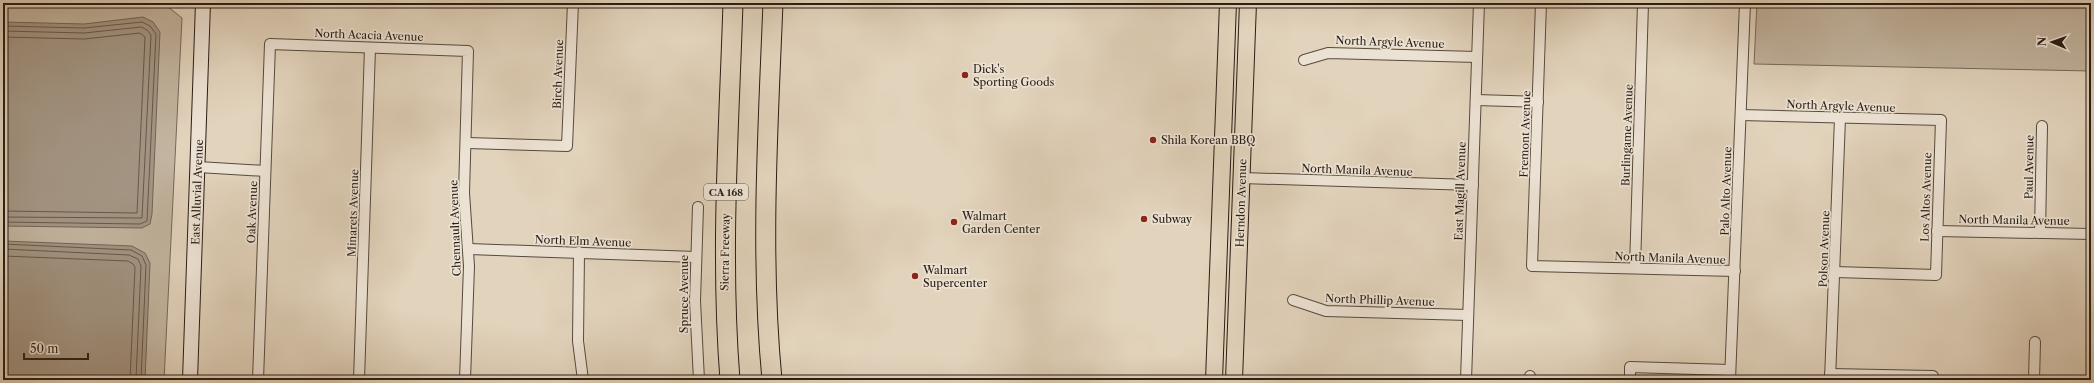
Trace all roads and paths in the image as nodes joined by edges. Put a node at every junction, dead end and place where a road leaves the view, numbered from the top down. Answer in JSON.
{"nodes":[{"id":1,"x":203,"y":3,"type":"edge"},
{"id":2,"x":573,"y":3,"type":"edge"},
{"id":3,"x":733,"y":3,"type":"edge"},
{"id":4,"x":773,"y":3,"type":"edge"},
{"id":5,"x":1248,"y":3,"type":"edge"},
{"id":6,"x":1478,"y":3,"type":"edge"},
{"id":7,"x":1541,"y":3,"type":"edge"},
{"id":8,"x":1643,"y":3,"type":"edge"},
{"id":9,"x":1745,"y":3,"type":"edge"},
{"id":10,"x":1228,"y":10,"type":"edge"},
{"id":11,"x":270,"y":44,"type":"joint"},
{"id":12,"x":370,"y":48,"type":"junction"},
{"id":13,"x":468,"y":51,"type":"joint"},
{"id":14,"x":1477,"y":57,"type":"junction"},
{"id":15,"x":1304,"y":60,"type":"dead end"},
{"id":16,"x":1476,"y":100,"type":"junction"},
{"id":17,"x":1538,"y":102,"type":"junction"},
{"id":18,"x":1741,"y":115,"type":"junction"},
{"id":19,"x":1840,"y":118,"type":"junction"},
{"id":20,"x":1941,"y":120,"type":"joint"},
{"id":21,"x":2042,"y":126,"type":"dead end"},
{"id":22,"x":467,"y":143,"type":"junction"},
{"id":23,"x":198,"y":167,"type":"junction"},
{"id":24,"x":265,"y":171,"type":"junction"},
{"id":25,"x":1222,"y":172,"type":"junction"},
{"id":26,"x":1242,"y":178,"type":"junction"},
{"id":27,"x":1473,"y":185,"type":"junction"},
{"id":28,"x":698,"y":207,"type":"dead end"},
{"id":29,"x":1937,"y":231,"type":"junction"},
{"id":30,"x":2040,"y":233,"type":"junction"},
{"id":31,"x":2091,"y":234,"type":"edge"},
{"id":32,"x":469,"y":249,"type":"junction"},
{"id":33,"x":579,"y":252,"type":"junction"},
{"id":34,"x":696,"y":257,"type":"junction"},
{"id":35,"x":1532,"y":266,"type":"joint"},
{"id":36,"x":1635,"y":268,"type":"junction"},
{"id":37,"x":1735,"y":271,"type":"junction"},
{"id":38,"x":1835,"y":272,"type":"junction"},
{"id":39,"x":1293,"y":300,"type":"dead end"},
{"id":40,"x":1468,"y":315,"type":"junction"},
{"id":41,"x":1236,"y":339,"type":"junction"},
{"id":42,"x":2035,"y":342,"type":"dead end"},
{"id":43,"x":1730,"y":375,"type":"edge"},
{"id":44,"x":1830,"y":377,"type":"edge"},
{"id":45,"x":1933,"y":378,"type":"edge"},
{"id":46,"x":190,"y":380,"type":"edge"},
{"id":47,"x":258,"y":380,"type":"edge"},
{"id":48,"x":359,"y":380,"type":"edge"},
{"id":49,"x":465,"y":380,"type":"edge"},
{"id":50,"x":583,"y":380,"type":"edge"},
{"id":51,"x":699,"y":380,"type":"edge"},
{"id":52,"x":730,"y":380,"type":"edge"},
{"id":53,"x":772,"y":380,"type":"edge"},
{"id":54,"x":1214,"y":380,"type":"edge"},
{"id":55,"x":1234,"y":380,"type":"edge"},
{"id":56,"x":1466,"y":380,"type":"edge"},
{"id":57,"x":1630,"y":380,"type":"edge"},
{"id":58,"x":2034,"y":380,"type":"edge"}],
"edges":[{"from":1,"to":23,"type":"street","name":"East Alluvial Avenue"},
{"from":2,"to":22,"type":"street","name":"Birch Avenue"},
{"from":3,"to":52,"type":"highway","name":"Sierra Freeway","number":"CA 168"},
{"from":4,"to":53,"type":"highway"},
{"from":5,"to":26,"type":"main road","name":"Herndon Avenue"},
{"from":6,"to":14,"type":"street","name":"East Magill Avenue"},
{"from":7,"to":17,"type":"street","name":"Fremont Avenue"},
{"from":8,"to":36,"type":"street","name":"Burlingame Avenue"},
{"from":9,"to":18,"type":"street","name":"Palo Alto Avenue"},
{"from":10,"to":25,"type":"main road","name":"Herndon Avenue"},
{"from":10,"to":26,"type":"main road"},
{"from":11,"to":12,"type":"street","name":"North Acacia Avenue"},
{"from":11,"to":24,"type":"street","name":"Oak Avenue"},
{"from":12,"to":13,"type":"street","name":"North Acacia Avenue"},
{"from":12,"to":48,"type":"street","name":"Minarets Avenue"},
{"from":13,"to":22,"type":"street","name":"Chennault Avenue"},
{"from":14,"to":15,"type":"street","name":"North Argyle Avenue"},
{"from":14,"to":16,"type":"street","name":"East Magill Avenue"},
{"from":16,"to":17,"type":"street"},
{"from":16,"to":27,"type":"street","name":"East Magill Avenue"},
{"from":17,"to":35,"type":"street","name":"Fremont Avenue"},
{"from":18,"to":19,"type":"street","name":"North Argyle Avenue"},
{"from":18,"to":37,"type":"street","name":"Palo Alto Avenue"},
{"from":19,"to":20,"type":"street","name":"North Argyle Avenue"},
{"from":19,"to":38,"type":"street","name":"Polson Avenue"},
{"from":20,"to":29,"type":"street","name":"Los Altos Avenue"},
{"from":21,"to":30,"type":"street","name":"Paul Avenue"},
{"from":22,"to":32,"type":"street","name":"Chennault Avenue"},
{"from":23,"to":24,"type":"street"},
{"from":23,"to":46,"type":"street","name":"East Alluvial Avenue"},
{"from":24,"to":47,"type":"street","name":"Oak Avenue"},
{"from":25,"to":41,"type":"main road"},
{"from":25,"to":54,"type":"main road","name":"Herndon Avenue"},
{"from":26,"to":27,"type":"street","name":"North Manila Avenue"},
{"from":26,"to":41,"type":"main road","name":"Herndon Avenue"},
{"from":27,"to":40,"type":"street","name":"East Magill Avenue"},
{"from":28,"to":34,"type":"street","name":"Spruce Avenue"},
{"from":29,"to":30,"type":"street","name":"North Manila Avenue"},
{"from":29,"to":38,"type":"street","name":"Los Altos Avenue"},
{"from":30,"to":31,"type":"street","name":"North Manila Avenue"},
{"from":32,"to":33,"type":"street","name":"North Elm Avenue"},
{"from":32,"to":49,"type":"street","name":"Chennault Avenue"},
{"from":33,"to":34,"type":"street","name":"North Elm Avenue"},
{"from":33,"to":50,"type":"street"},
{"from":34,"to":51,"type":"street","name":"Spruce Avenue"},
{"from":35,"to":36,"type":"street","name":"North Manila Avenue"},
{"from":36,"to":37,"type":"street","name":"North Manila Avenue"},
{"from":37,"to":43,"type":"street","name":"Palo Alto Avenue"},
{"from":38,"to":44,"type":"street","name":"Polson Avenue"},
{"from":39,"to":40,"type":"street","name":"North Phillip Avenue"},
{"from":40,"to":56,"type":"street","name":"East Magill Avenue"},
{"from":41,"to":55,"type":"main road","name":"Herndon Avenue"},
{"from":42,"to":58,"type":"street"},
{"from":43,"to":57,"type":"street"},
{"from":44,"to":45,"type":"street"}]}
